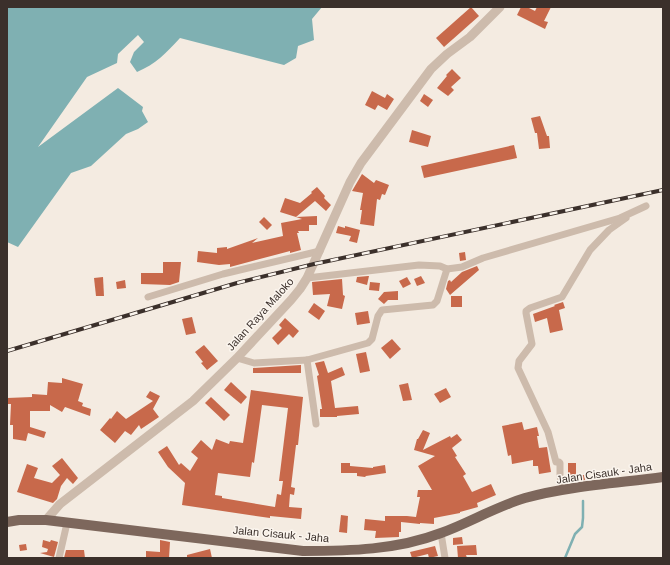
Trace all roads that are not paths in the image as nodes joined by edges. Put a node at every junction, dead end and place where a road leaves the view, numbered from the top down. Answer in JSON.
{"nodes":[{"id":1,"x":500,"y":7,"type":"edge"},
{"id":2,"x":646,"y":206,"type":"dead end"},
{"id":3,"x":636,"y":212,"type":"junction"},
{"id":4,"x":320,"y":251,"type":"junction"},
{"id":5,"x":447,"y":269,"type":"junction"},
{"id":6,"x":307,"y":278,"type":"junction"},
{"id":7,"x":148,"y":297,"type":"dead end"},
{"id":8,"x":237,"y":358,"type":"junction"},
{"id":9,"x":306,"y":360,"type":"junction"},
{"id":10,"x":316,"y":424,"type":"dead end"},
{"id":11,"x":663,"y":477,"type":"edge"},
{"id":12,"x":564,"y":490,"type":"junction"},
{"id":13,"x":46,"y":520,"type":"junction"},
{"id":14,"x":7,"y":522,"type":"edge"},
{"id":15,"x":67,"y":523,"type":"junction"},
{"id":16,"x":441,"y":533,"type":"junction"},
{"id":17,"x":303,"y":554,"type":"edge"},
{"id":18,"x":59,"y":558,"type":"edge"},
{"id":19,"x":445,"y":558,"type":"edge"}],
"edges":[{"from":1,"to":4,"type":"street","name":"Jalan Raya Maloko"},
{"from":2,"to":3,"type":"street"},
{"from":3,"to":5,"type":"street"},
{"from":3,"to":12,"type":"street"},
{"from":4,"to":6,"type":"street","name":"Jalan Raya Maloko"},
{"from":4,"to":7,"type":"street"},
{"from":5,"to":6,"type":"street"},
{"from":5,"to":9,"type":"street"},
{"from":6,"to":8,"type":"street","name":"Jalan Raya Maloko"},
{"from":8,"to":9,"type":"street"},
{"from":8,"to":13,"type":"street","name":"Jalan Raya Maloko"},
{"from":9,"to":10,"type":"street"},
{"from":11,"to":12,"type":"main road","name":"Jalan Cisauk - Jaha"},
{"from":12,"to":16,"type":"main road","name":"Jalan Cisauk - Jaha"},
{"from":13,"to":14,"type":"main road","name":"Jalan Cisauk - Jaha"},
{"from":13,"to":15,"type":"main road","name":"Jalan Cisauk - Jaha"},
{"from":15,"to":17,"type":"main road","name":"Jalan Cisauk - Jaha"},
{"from":15,"to":18,"type":"street"},
{"from":16,"to":17,"type":"main road","name":"Jalan Cisauk - Jaha"},
{"from":16,"to":19,"type":"street"}]}
